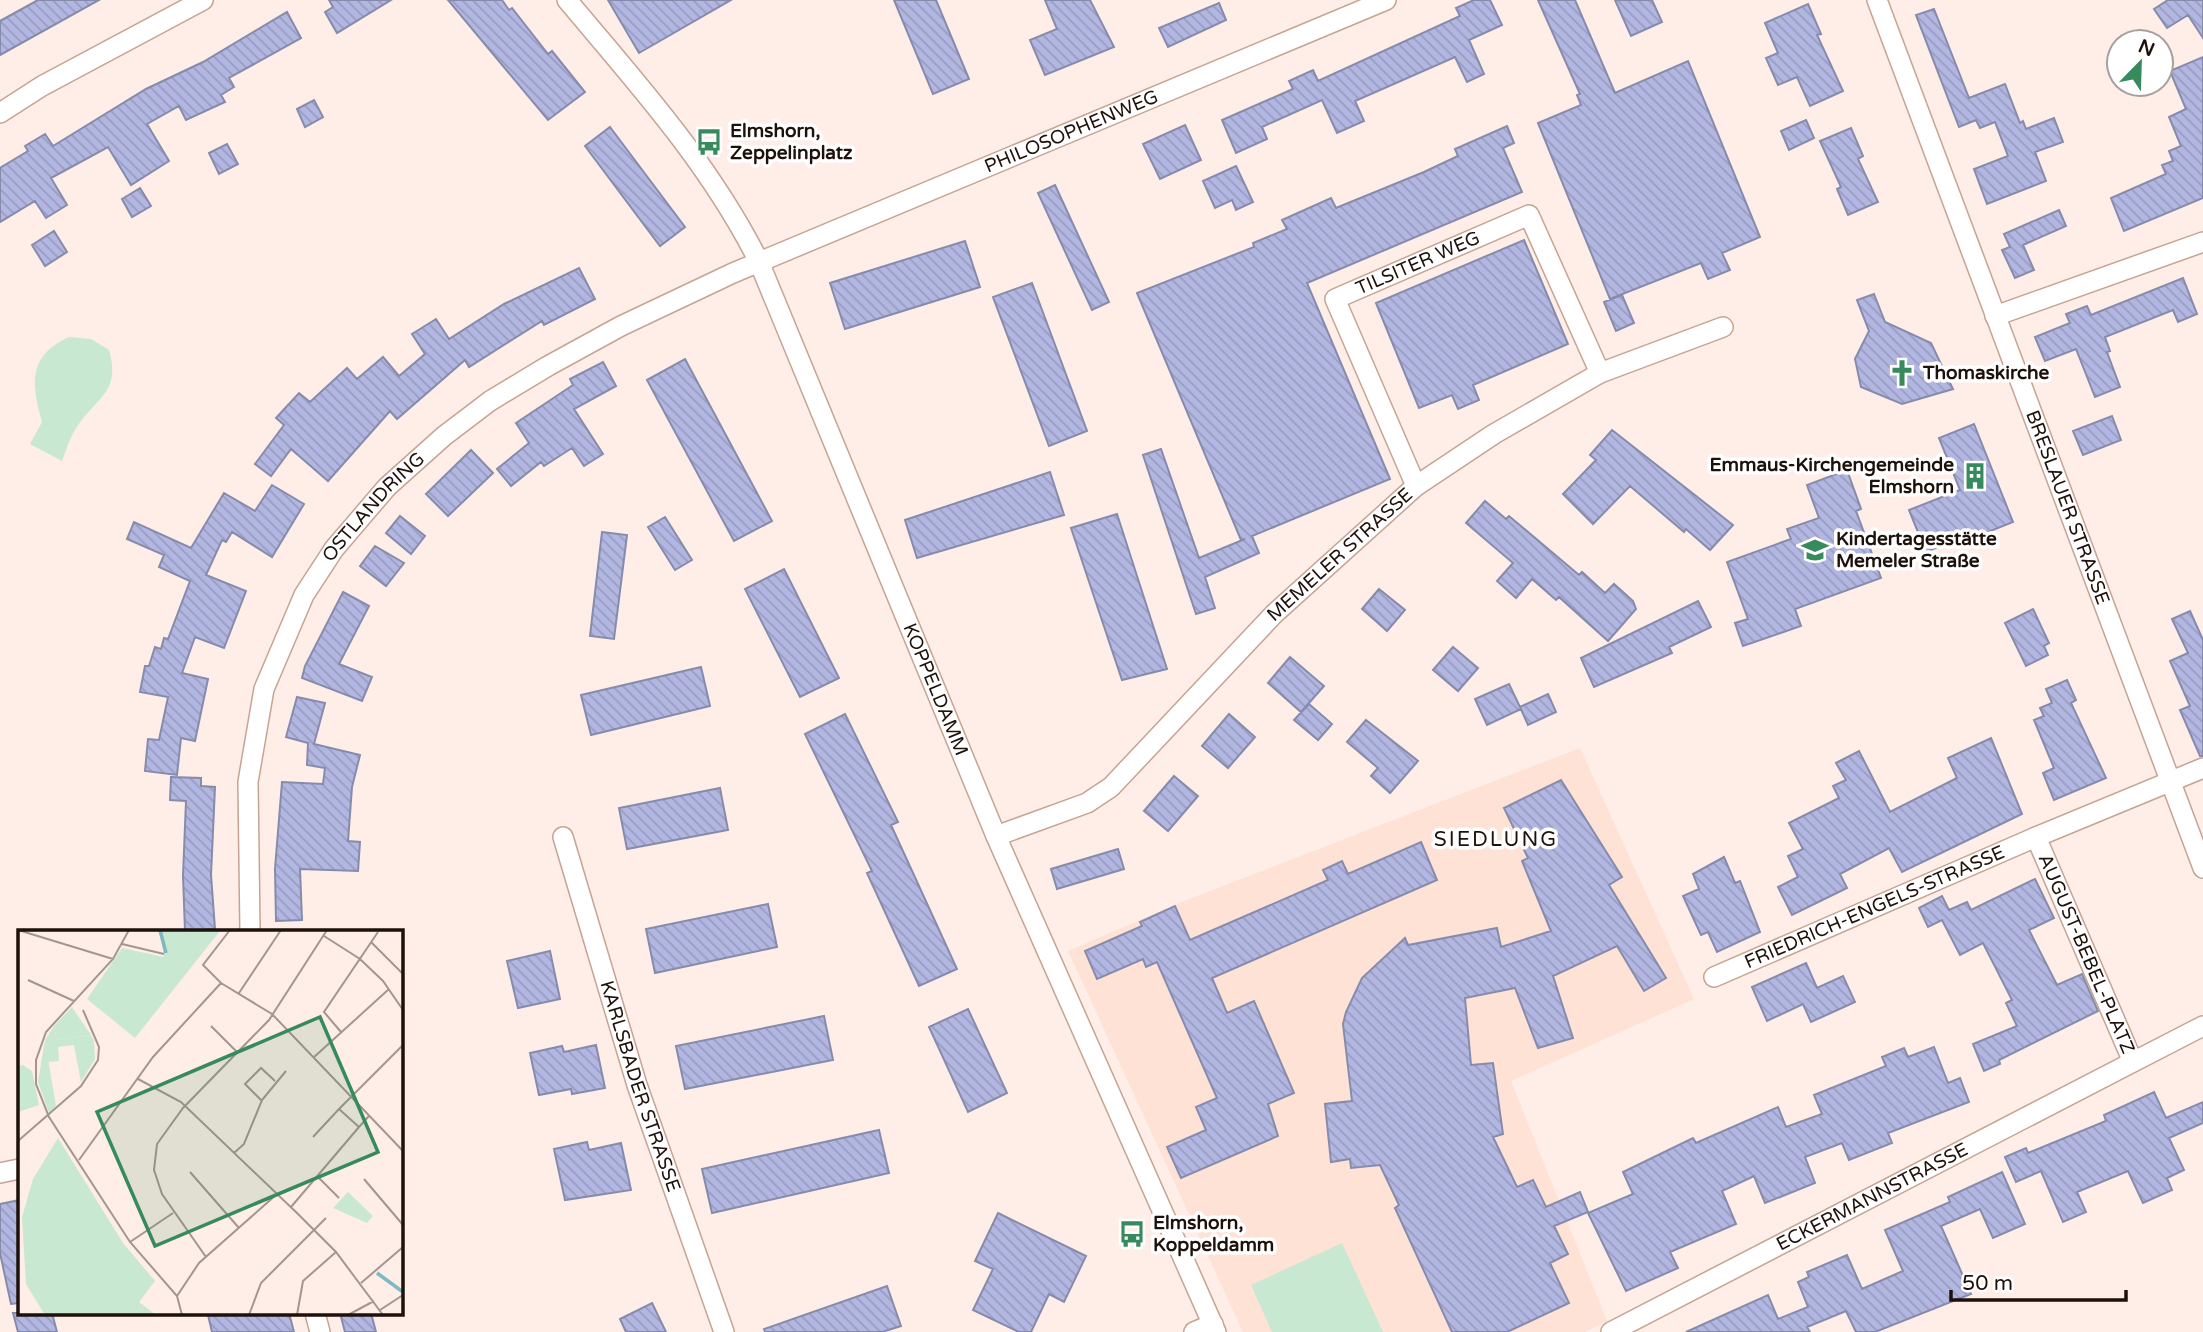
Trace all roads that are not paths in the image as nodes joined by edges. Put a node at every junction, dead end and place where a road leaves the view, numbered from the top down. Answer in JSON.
{"nodes":[{"id":1,"x":203,"y":0,"type":"edge"},
{"id":2,"x":567,"y":0,"type":"edge"},
{"id":3,"x":1384,"y":0,"type":"edge"},
{"id":4,"x":1877,"y":0,"type":"edge"},
{"id":5,"x":0,"y":113,"type":"edge"},
{"id":6,"x":2203,"y":242,"type":"edge"},
{"id":7,"x":758,"y":262,"type":"junction"},
{"id":8,"x":1995,"y":316,"type":"junction"},
{"id":9,"x":1723,"y":327,"type":"dead end"},
{"id":10,"x":1600,"y":373,"type":"junction"},
{"id":11,"x":1416,"y":486,"type":"junction"},
{"id":12,"x":2203,"y":768,"type":"edge"},
{"id":13,"x":2168,"y":782,"type":"junction"},
{"id":14,"x":996,"y":836,"type":"junction"},
{"id":15,"x":563,"y":837,"type":"dead end"},
{"id":16,"x":2036,"y":837,"type":"junction"},
{"id":17,"x":2203,"y":868,"type":"edge"},
{"id":18,"x":250,"y":930,"type":"edge"},
{"id":19,"x":1714,"y":977,"type":"dead end"},
{"id":20,"x":2203,"y":1026,"type":"edge"},
{"id":21,"x":2133,"y":1062,"type":"junction"},
{"id":22,"x":18,"y":1169,"type":"edge"},
{"id":23,"x":0,"y":1173,"type":"edge"},
{"id":24,"x":315,"y":1314,"type":"edge"},
{"id":25,"x":1215,"y":1328,"type":"edge"},
{"id":26,"x":320,"y":1332,"type":"edge"},
{"id":27,"x":724,"y":1332,"type":"edge"},
{"id":28,"x":1194,"y":1332,"type":"edge"},
{"id":29,"x":1613,"y":1332,"type":"edge"}],
"edges":[{"from":1,"to":5,"type":"street"},
{"from":2,"to":7,"type":"street","name":"KOPPELDAMM"},
{"from":3,"to":7,"type":"street","name":"PHILOSOPHENWEG"},
{"from":4,"to":8,"type":"street","name":"BRESLAUER STRASSE"},
{"from":6,"to":8,"type":"street"},
{"from":7,"to":14,"type":"street","name":"KOPPELDAMM"},
{"from":7,"to":18,"type":"street","name":"OSTLANDRING"},
{"from":8,"to":13,"type":"street","name":"BRESLAUER STRASSE"},
{"from":9,"to":10,"type":"street","name":"MEMELER STRASSE"},
{"from":10,"to":11,"type":"street","name":"MEMELER STRASSE"},
{"from":10,"to":11,"type":"street","name":"TILSITER WEG"},
{"from":11,"to":14,"type":"street","name":"MEMELER STRASSE"},
{"from":12,"to":13,"type":"street"},
{"from":13,"to":16,"type":"street","name":"AUGUST-BEBEL-PLATZ"},
{"from":13,"to":17,"type":"street"},
{"from":14,"to":25,"type":"street","name":"KOPPELDAMM"},
{"from":15,"to":27,"type":"street","name":"KARLSBADER STRASSE"},
{"from":16,"to":19,"type":"street","name":"FRIEDRICH-ENGELS-STRASSE"},
{"from":16,"to":21,"type":"street","name":"AUGUST-BEBEL-PLATZ"},
{"from":20,"to":21,"type":"street","name":"AUGUST-BEBEL-PLATZ"},
{"from":21,"to":29,"type":"street","name":"ECKERMANNSTRASSE"},
{"from":22,"to":23,"type":"street"},
{"from":24,"to":26,"type":"street"},
{"from":25,"to":28,"type":"street"}]}
